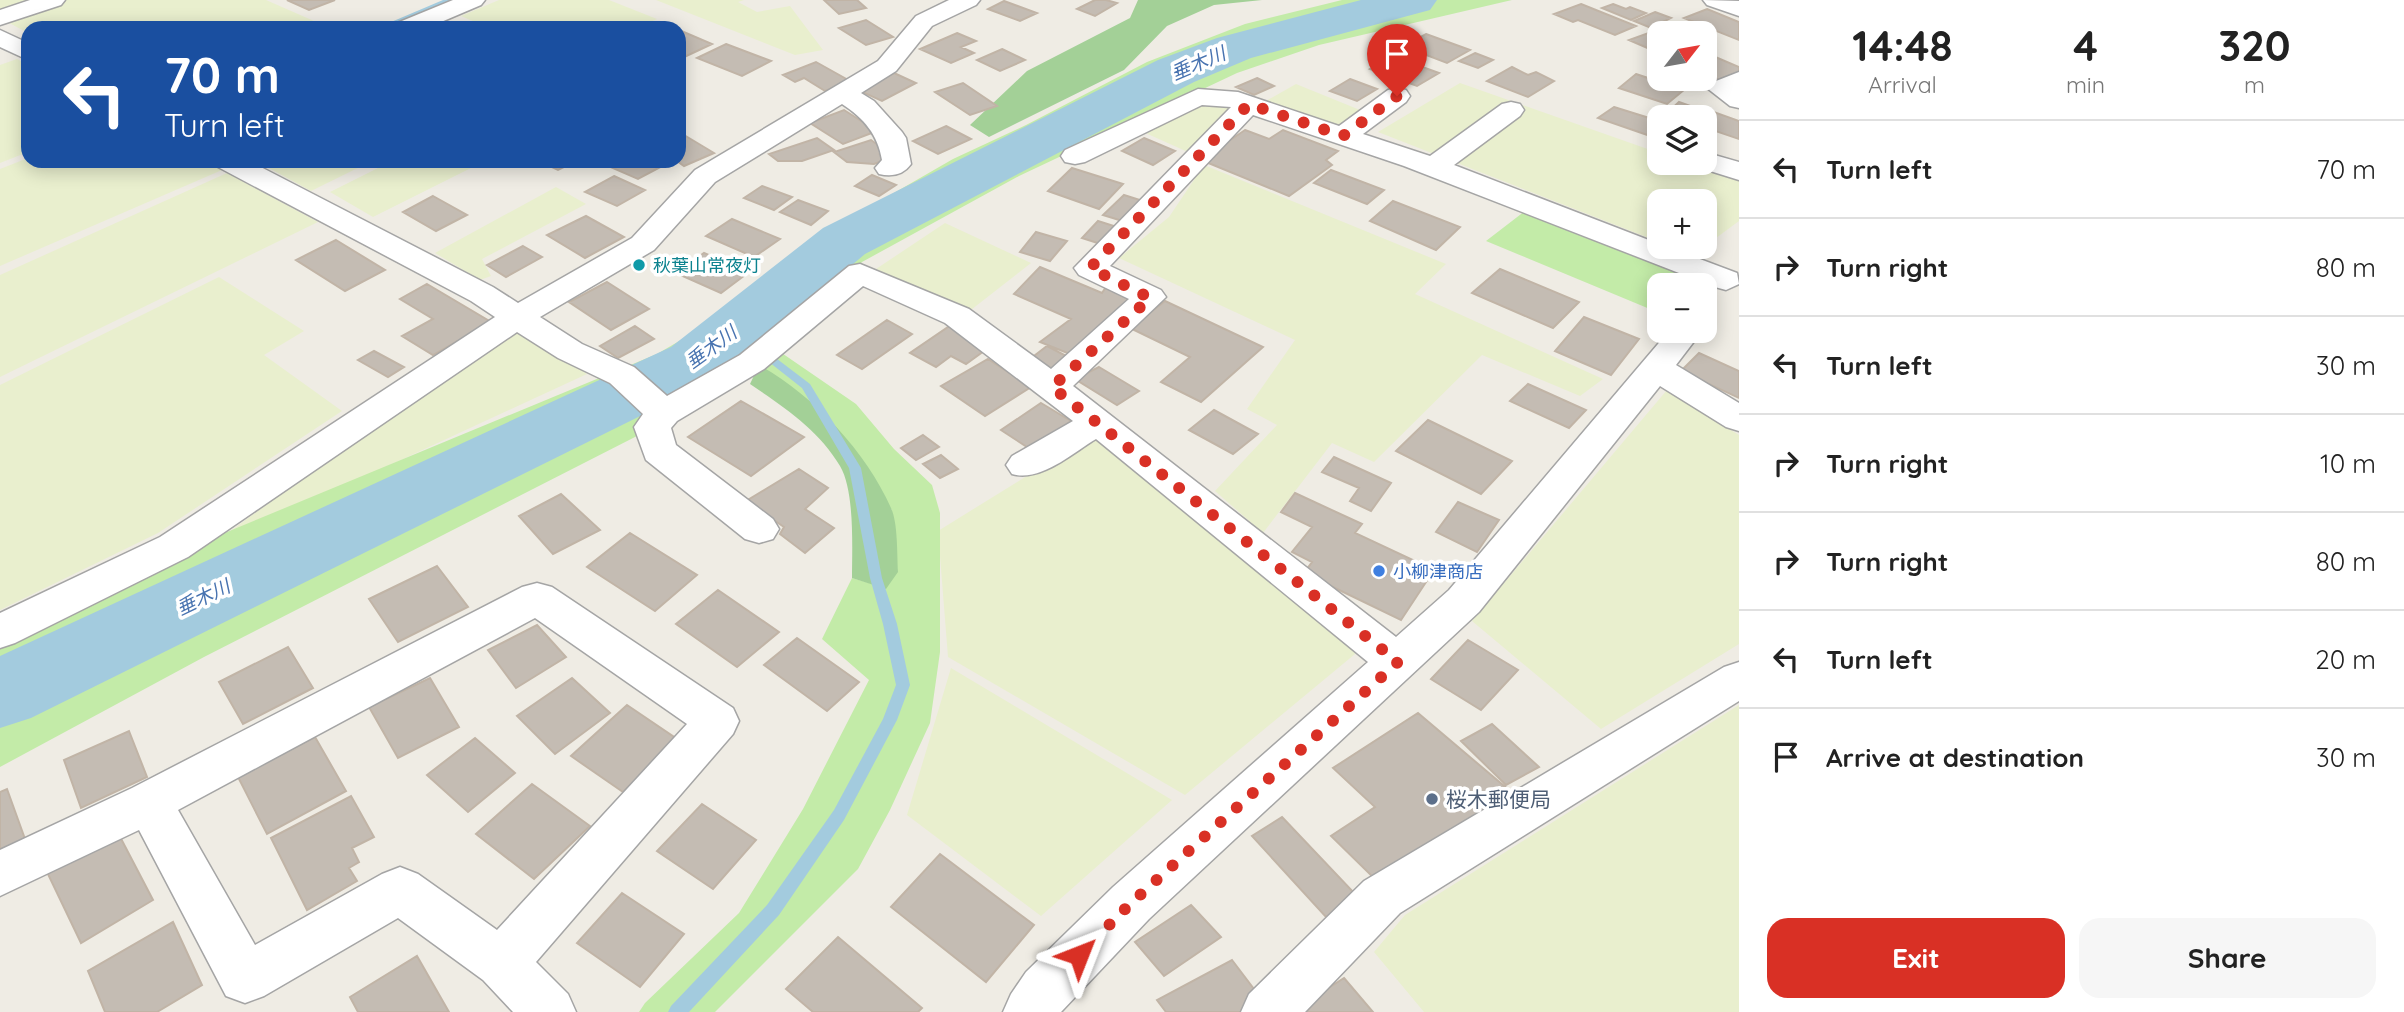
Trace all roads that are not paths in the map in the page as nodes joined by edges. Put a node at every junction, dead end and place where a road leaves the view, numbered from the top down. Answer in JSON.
{"nodes":[{"id":1,"x":53,"y":0,"type":"edge"},
{"id":2,"x":473,"y":0,"type":"edge"},
{"id":3,"x":968,"y":0,"type":"edge"},
{"id":4,"x":1715,"y":0,"type":"edge"},
{"id":5,"x":1739,"y":9,"type":"edge"},
{"id":6,"x":0,"y":18,"type":"edge"},
{"id":7,"x":423,"y":21,"type":"edge"},
{"id":8,"x":0,"y":37,"type":"edge"},
{"id":9,"x":21,"y":49,"type":"edge"},
{"id":10,"x":21,"y":54,"type":"edge"},
{"id":11,"x":0,"y":60,"type":"edge"},
{"id":12,"x":1739,"y":79,"type":"edge"},
{"id":13,"x":844,"y":94,"type":"junction"},
{"id":14,"x":1397,"y":96,"type":"dead end"},
{"id":15,"x":1739,"y":100,"type":"edge"},
{"id":16,"x":1249,"y":104,"type":"junction"},
{"id":17,"x":1511,"y":110,"type":"dead end"},
{"id":18,"x":1343,"y":136,"type":"junction"},
{"id":19,"x":1075,"y":156,"type":"dead end"},
{"id":20,"x":1717,"y":164,"type":"edge"},
{"id":21,"x":1434,"y":167,"type":"junction"},
{"id":22,"x":241,"y":168,"type":"edge"},
{"id":23,"x":889,"y":168,"type":"dead end"},
{"id":24,"x":1739,"y":171,"type":"edge"},
{"id":25,"x":1733,"y":274,"type":"edge"},
{"id":26,"x":1717,"y":293,"type":"edge"},
{"id":27,"x":517,"y":317,"type":"junction"},
{"id":28,"x":1676,"y":343,"type":"edge"},
{"id":29,"x":1656,"y":368,"type":"junction"},
{"id":30,"x":1052,"y":387,"type":"junction"},
{"id":31,"x":664,"y":413,"type":"junction"},
{"id":32,"x":1739,"y":419,"type":"edge"},
{"id":33,"x":1098,"y":422,"type":"junction"},
{"id":34,"x":1026,"y":466,"type":"dead end"},
{"id":35,"x":759,"y":529,"type":"dead end"},
{"id":36,"x":0,"y":632,"type":"edge"},
{"id":37,"x":1398,"y":662,"type":"junction"},
{"id":38,"x":1739,"y":679,"type":"edge"},
{"id":39,"x":149,"y":802,"type":"junction"},
{"id":40,"x":0,"y":874,"type":"edge"},
{"id":41,"x":501,"y":963,"type":"junction"},
{"id":42,"x":549,"y":1012,"type":"edge"},
{"id":43,"x":1030,"y":1012,"type":"edge"},
{"id":44,"x":1268,"y":1012,"type":"edge"}],
"edges":[{"from":1,"to":6,"type":"street"},
{"from":2,"to":7,"type":"street"},
{"from":3,"to":13,"type":"street"},
{"from":4,"to":5,"type":"street"},
{"from":8,"to":9,"type":"street"},
{"from":10,"to":11,"type":"street"},
{"from":12,"to":15,"type":"street"},
{"from":13,"to":23,"type":"street"},
{"from":13,"to":27,"type":"street"},
{"from":14,"to":18,"type":"street"},
{"from":16,"to":18,"type":"street"},
{"from":16,"to":19,"type":"street"},
{"from":16,"to":30,"type":"street"},
{"from":17,"to":21,"type":"street"},
{"from":18,"to":21,"type":"street"},
{"from":20,"to":24,"type":"street"},
{"from":21,"to":25,"type":"street"},
{"from":22,"to":27,"type":"street"},
{"from":25,"to":26,"type":"street"},
{"from":27,"to":31,"type":"street"},
{"from":27,"to":36,"type":"street"},
{"from":28,"to":29,"type":"street"},
{"from":29,"to":32,"type":"street"},
{"from":29,"to":37,"type":"street"},
{"from":30,"to":31,"type":"street"},
{"from":30,"to":33,"type":"street"},
{"from":31,"to":35,"type":"street"},
{"from":33,"to":34,"type":"street"},
{"from":33,"to":37,"type":"street"},
{"from":37,"to":43,"type":"street"},
{"from":38,"to":44,"type":"street"},
{"from":39,"to":40,"type":"street"},
{"from":39,"to":41,"type":"street"},
{"from":39,"to":41,"type":"street"},
{"from":41,"to":42,"type":"street"}]}
